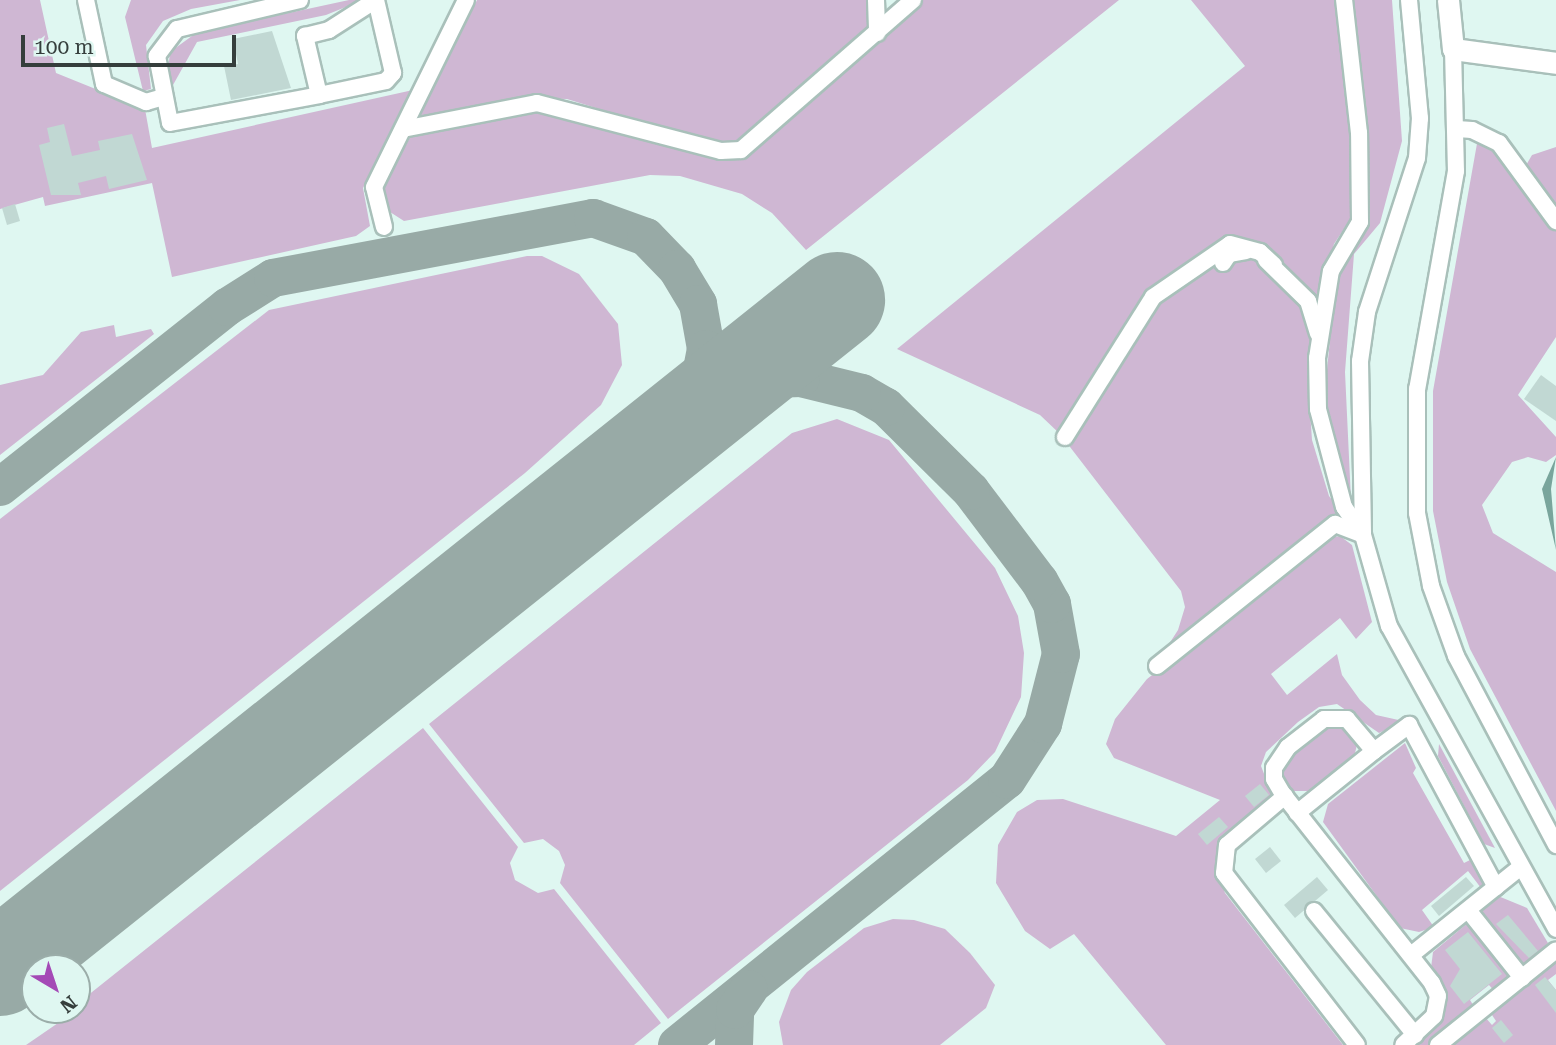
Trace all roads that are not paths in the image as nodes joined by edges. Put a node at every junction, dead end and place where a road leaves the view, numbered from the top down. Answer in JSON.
{"nodes":[{"id":1,"x":86,"y":0,"type":"edge"},
{"id":2,"x":300,"y":0,"type":"edge"},
{"id":3,"x":376,"y":0,"type":"edge"},
{"id":4,"x":466,"y":0,"type":"edge"},
{"id":5,"x":876,"y":0,"type":"edge"},
{"id":6,"x":913,"y":0,"type":"edge"},
{"id":7,"x":1344,"y":0,"type":"edge"},
{"id":8,"x":1409,"y":0,"type":"edge"},
{"id":9,"x":1448,"y":0,"type":"edge"},
{"id":10,"x":877,"y":33,"type":"junction"},
{"id":11,"x":1453,"y":49,"type":"junction"},
{"id":12,"x":1556,"y":63,"type":"edge"},
{"id":13,"x":319,"y":95,"type":"junction"},
{"id":14,"x":164,"y":97,"type":"junction"},
{"id":15,"x":402,"y":128,"type":"junction"},
{"id":16,"x":1457,"y":130,"type":"junction"},
{"id":17,"x":1556,"y":221,"type":"edge"},
{"id":18,"x":384,"y":227,"type":"dead end"},
{"id":19,"x":1223,"y":263,"type":"dead end"},
{"id":20,"x":1274,"y":265,"type":"junction"},
{"id":21,"x":1320,"y":342,"type":"junction"},
{"id":22,"x":1065,"y":438,"type":"dead end"},
{"id":23,"x":1363,"y":535,"type":"junction"},
{"id":24,"x":1157,"y":666,"type":"dead end"},
{"id":25,"x":1374,"y":751,"type":"junction"},
{"id":26,"x":1285,"y":796,"type":"junction"},
{"id":27,"x":1297,"y":813,"type":"junction"},
{"id":28,"x":1556,"y":845,"type":"edge"},
{"id":29,"x":1521,"y":867,"type":"junction"},
{"id":30,"x":1496,"y":887,"type":"junction"},
{"id":31,"x":1468,"y":910,"type":"junction"},
{"id":32,"x":1314,"y":911,"type":"dead end"},
{"id":33,"x":1556,"y":929,"type":"edge"},
{"id":34,"x":1556,"y":950,"type":"edge"},
{"id":35,"x":1411,"y":955,"type":"junction"},
{"id":36,"x":1522,"y":978,"type":"junction"},
{"id":37,"x":1409,"y":1040,"type":"edge"},
{"id":38,"x":1357,"y":1045,"type":"edge"},
{"id":39,"x":1438,"y":1045,"type":"edge"}],
"edges":[{"from":1,"to":14,"type":"street"},
{"from":2,"to":14,"type":"street"},
{"from":3,"to":13,"type":"street"},
{"from":3,"to":13,"type":"street"},
{"from":4,"to":15,"type":"street"},
{"from":5,"to":10,"type":"street"},
{"from":6,"to":10,"type":"street"},
{"from":7,"to":21,"type":"street"},
{"from":8,"to":23,"type":"street"},
{"from":9,"to":11,"type":"main road"},
{"from":10,"to":15,"type":"street"},
{"from":11,"to":12,"type":"main road"},
{"from":11,"to":16,"type":"street"},
{"from":13,"to":14,"type":"street"},
{"from":15,"to":18,"type":"street"},
{"from":16,"to":17,"type":"street"},
{"from":16,"to":28,"type":"street"},
{"from":19,"to":20,"type":"street"},
{"from":20,"to":21,"type":"street"},
{"from":20,"to":22,"type":"street"},
{"from":21,"to":23,"type":"street"},
{"from":23,"to":24,"type":"street"},
{"from":23,"to":29,"type":"street"},
{"from":25,"to":26,"type":"street"},
{"from":25,"to":27,"type":"street"},
{"from":25,"to":30,"type":"street"},
{"from":26,"to":27,"type":"street"},
{"from":26,"to":38,"type":"street"},
{"from":27,"to":35,"type":"street"},
{"from":29,"to":30,"type":"street"},
{"from":29,"to":33,"type":"street"},
{"from":30,"to":31,"type":"street"},
{"from":31,"to":35,"type":"street"},
{"from":31,"to":36,"type":"street"},
{"from":32,"to":37,"type":"street"},
{"from":34,"to":36,"type":"street"},
{"from":35,"to":37,"type":"street"},
{"from":36,"to":39,"type":"street"}]}
